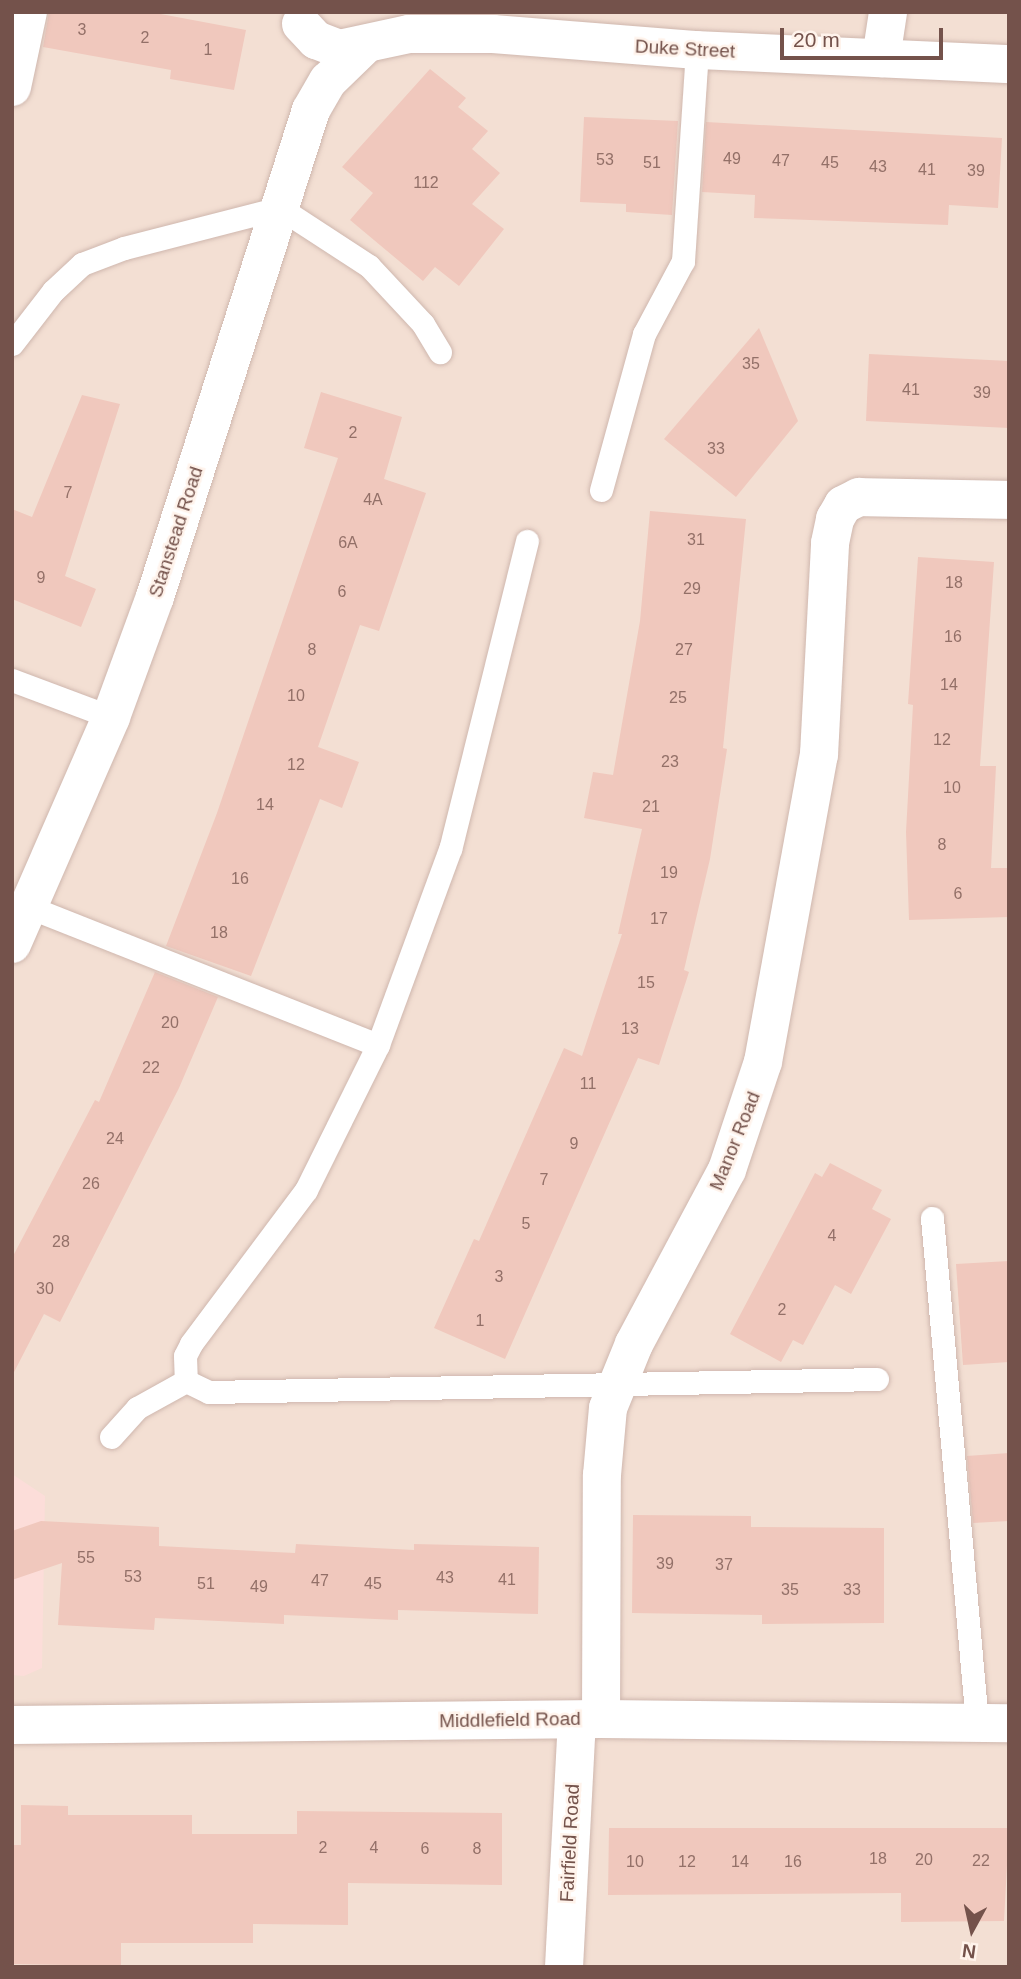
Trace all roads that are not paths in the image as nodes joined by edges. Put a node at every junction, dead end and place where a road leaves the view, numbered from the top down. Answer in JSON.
{"nodes":[{"id":1,"x":28,"y":12,"type":"edge"},
{"id":2,"x":491,"y":12,"type":"edge"},
{"id":3,"x":888,"y":12,"type":"edge"},
{"id":4,"x":299,"y":18,"type":"edge"},
{"id":5,"x":556,"y":38,"type":"junction"},
{"id":6,"x":364,"y":46,"type":"junction"},
{"id":7,"x":697,"y":50,"type":"junction"},
{"id":8,"x":881,"y":58,"type":"junction"},
{"id":9,"x":1009,"y":64,"type":"edge"},
{"id":10,"x":12,"y":87,"type":"edge"},
{"id":11,"x":310,"y":110,"type":"junction"},
{"id":12,"x":280,"y":208,"type":"junction"},
{"id":13,"x":12,"y":344,"type":"edge"},
{"id":14,"x":440,"y":352,"type":"dead end"},
{"id":15,"x":601,"y":490,"type":"dead end"},
{"id":16,"x":1009,"y":500,"type":"edge"},
{"id":17,"x":527,"y":541,"type":"dead end"},
{"id":18,"x":12,"y":680,"type":"edge"},
{"id":19,"x":111,"y":717,"type":"junction"},
{"id":20,"x":29,"y":908,"type":"junction"},
{"id":21,"x":12,"y":944,"type":"edge"},
{"id":22,"x":378,"y":1045,"type":"junction"},
{"id":23,"x":932,"y":1218,"type":"dead end"},
{"id":24,"x":877,"y":1379,"type":"dead end"},
{"id":25,"x":186,"y":1381,"type":"junction"},
{"id":26,"x":616,"y":1384,"type":"junction"},
{"id":27,"x":111,"y":1437,"type":"dead end"},
{"id":28,"x":589,"y":1720,"type":"junction"},
{"id":29,"x":993,"y":1723,"type":"edge"},
{"id":30,"x":12,"y":1725,"type":"edge"},
{"id":31,"x":564,"y":1967,"type":"edge"}],
"edges":[{"from":1,"to":10,"type":"street"},
{"from":2,"to":5,"type":"street"},
{"from":3,"to":8,"type":"street"},
{"from":4,"to":6,"type":"street"},
{"from":4,"to":11,"type":"street"},
{"from":5,"to":6,"type":"street","name":"Duke Street"},
{"from":5,"to":7,"type":"street","name":"Duke Street"},
{"from":6,"to":11,"type":"street"},
{"from":7,"to":8,"type":"street","name":"Duke Street"},
{"from":7,"to":15,"type":"lane"},
{"from":8,"to":9,"type":"street","name":"Duke Street"},
{"from":11,"to":12,"type":"street","name":"Stanstead Road"},
{"from":12,"to":13,"type":"lane"},
{"from":12,"to":14,"type":"lane"},
{"from":12,"to":19,"type":"street","name":"Stanstead Road"},
{"from":16,"to":26,"type":"street","name":"Manor Road"},
{"from":17,"to":22,"type":"lane"},
{"from":18,"to":19,"type":"lane"},
{"from":19,"to":20,"type":"street","name":"Stanstead Road"},
{"from":20,"to":21,"type":"street","name":"Stanstead Road"},
{"from":20,"to":22,"type":"lane"},
{"from":22,"to":25,"type":"lane"},
{"from":23,"to":29,"type":"lane"},
{"from":24,"to":26,"type":"lane"},
{"from":25,"to":26,"type":"lane"},
{"from":25,"to":27,"type":"lane"},
{"from":26,"to":28,"type":"street","name":"Manor Road"},
{"from":28,"to":29,"type":"street","name":"Middlefield Road"},
{"from":28,"to":30,"type":"street","name":"Middlefield Road"},
{"from":28,"to":31,"type":"street","name":"Fairfield Road"}]}
